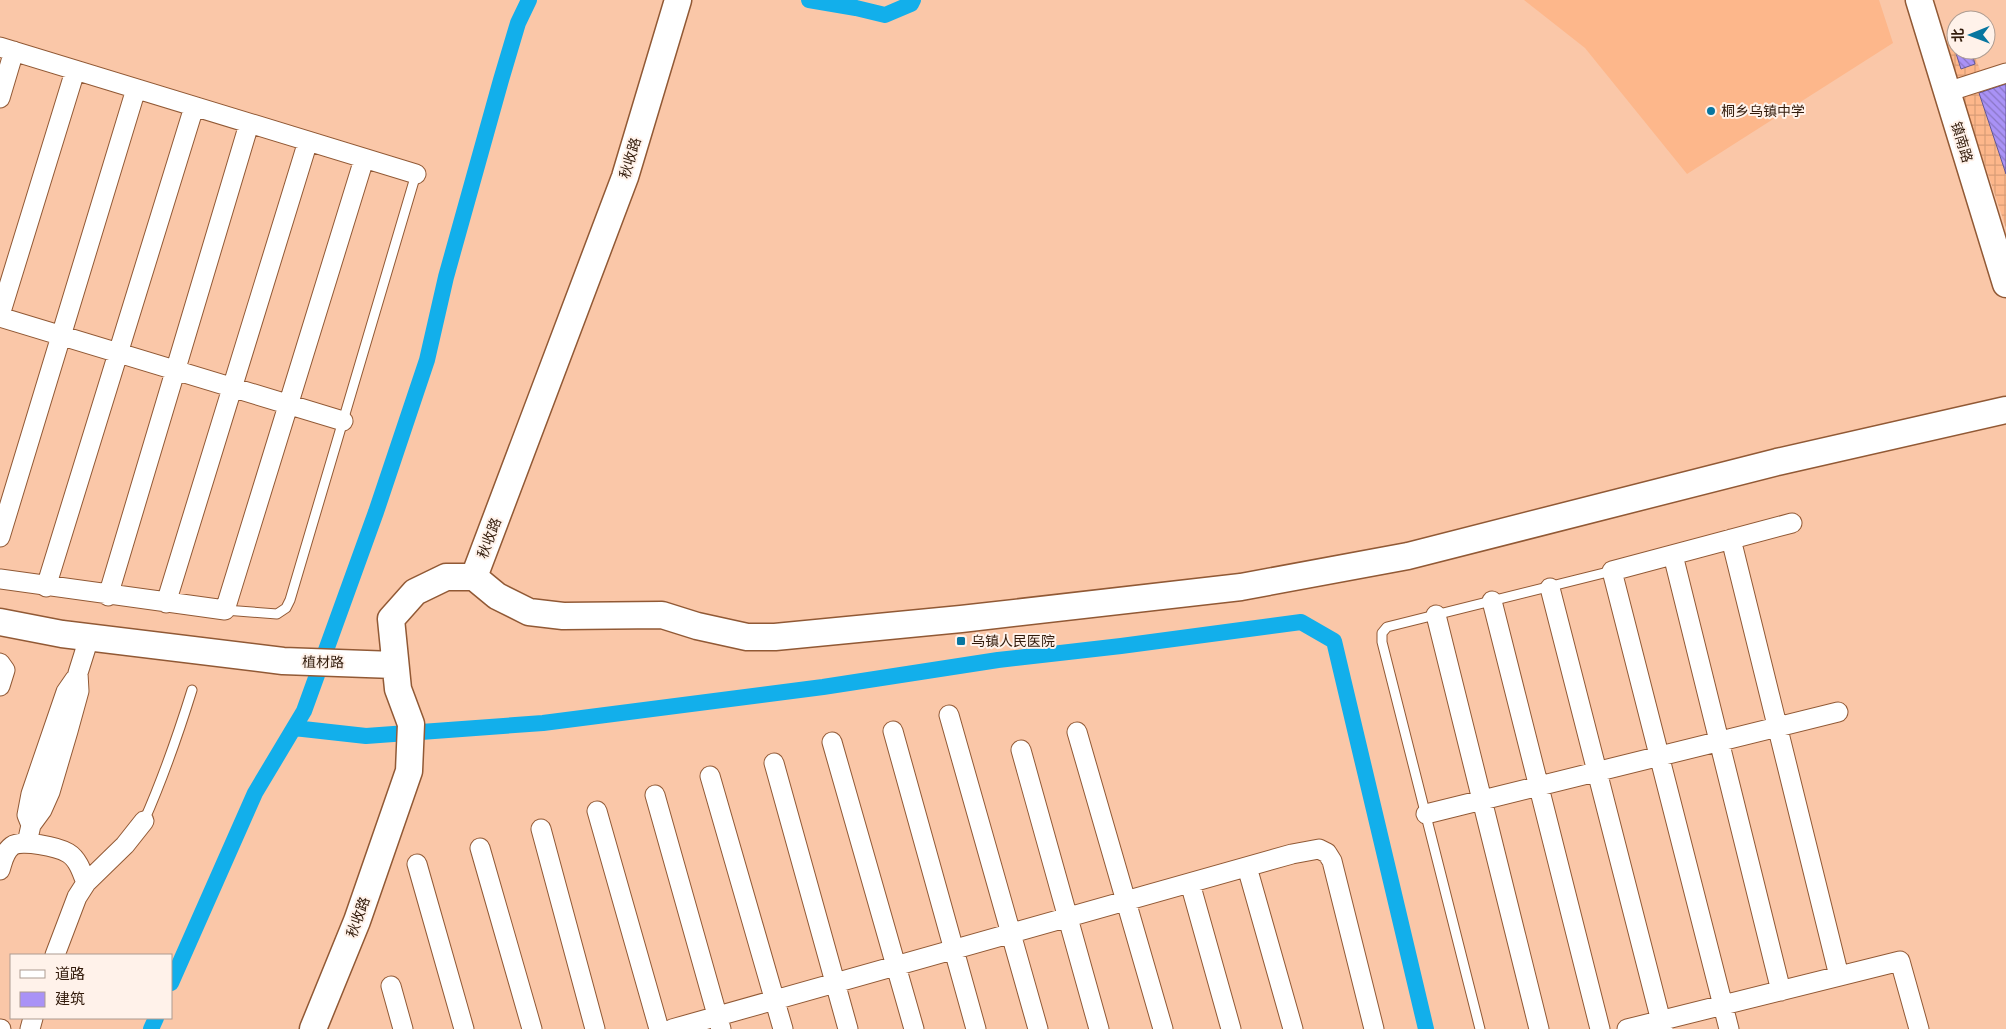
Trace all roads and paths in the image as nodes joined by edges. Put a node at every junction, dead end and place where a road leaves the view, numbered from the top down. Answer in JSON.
{"nodes":[{"id":1,"x":678,"y":0,"type":"edge"},
{"id":2,"x":1919,"y":0,"type":"edge"},
{"id":3,"x":7,"y":49,"type":"edge"},
{"id":4,"x":75,"y":71,"type":"junction"},
{"id":5,"x":2006,"y":73,"type":"edge"},
{"id":6,"x":136,"y":89,"type":"junction"},
{"id":7,"x":1947,"y":92,"type":"junction"},
{"id":8,"x":0,"y":98,"type":"edge"},
{"id":9,"x":194,"y":107,"type":"junction"},
{"id":10,"x":249,"y":124,"type":"junction"},
{"id":11,"x":308,"y":141,"type":"junction"},
{"id":12,"x":364,"y":159,"type":"junction"},
{"id":13,"x":416,"y":174,"type":"joint"},
{"id":14,"x":2006,"y":284,"type":"edge"},
{"id":15,"x":0,"y":316,"type":"edge"},
{"id":16,"x":61,"y":336,"type":"junction"},
{"id":17,"x":118,"y":353,"type":"junction"},
{"id":18,"x":176,"y":370,"type":"junction"},
{"id":19,"x":232,"y":387,"type":"junction"},
{"id":20,"x":288,"y":404,"type":"junction"},
{"id":21,"x":2006,"y":410,"type":"edge"},
{"id":22,"x":343,"y":421,"type":"junction"},
{"id":23,"x":1792,"y":523,"type":"dead end"},
{"id":24,"x":0,"y":537,"type":"edge"},
{"id":25,"x":1731,"y":539,"type":"junction"},
{"id":26,"x":1674,"y":555,"type":"junction"},
{"id":27,"x":1612,"y":572,"type":"junction"},
{"id":28,"x":474,"y":577,"type":"junction"},
{"id":29,"x":0,"y":579,"type":"edge"},
{"id":30,"x":46,"y":587,"type":"junction"},
{"id":31,"x":1550,"y":588,"type":"junction"},
{"id":32,"x":108,"y":596,"type":"junction"},
{"id":33,"x":1492,"y":601,"type":"junction"},
{"id":34,"x":166,"y":603,"type":"junction"},
{"id":35,"x":224,"y":610,"type":"junction"},
{"id":36,"x":1436,"y":615,"type":"junction"},
{"id":37,"x":0,"y":622,"type":"edge"},
{"id":38,"x":89,"y":638,"type":"junction"},
{"id":39,"x":0,"y":663,"type":"edge"},
{"id":40,"x":394,"y":665,"type":"junction"},
{"id":41,"x":0,"y":686,"type":"edge"},
{"id":42,"x":192,"y":690,"type":"dead end"},
{"id":43,"x":1838,"y":712,"type":"dead end"},
{"id":44,"x":949,"y":715,"type":"dead end"},
{"id":45,"x":1778,"y":727,"type":"junction"},
{"id":46,"x":893,"y":731,"type":"dead end"},
{"id":47,"x":1077,"y":732,"type":"dead end"},
{"id":48,"x":1719,"y":741,"type":"junction"},
{"id":49,"x":832,"y":742,"type":"dead end"},
{"id":50,"x":1021,"y":750,"type":"dead end"},
{"id":51,"x":1659,"y":756,"type":"junction"},
{"id":52,"x":774,"y":763,"type":"dead end"},
{"id":53,"x":1597,"y":772,"type":"junction"},
{"id":54,"x":710,"y":776,"type":"dead end"},
{"id":55,"x":1539,"y":786,"type":"junction"},
{"id":56,"x":655,"y":795,"type":"dead end"},
{"id":57,"x":1482,"y":800,"type":"junction"},
{"id":58,"x":598,"y":811,"type":"dead end"},
{"id":59,"x":1426,"y":814,"type":"junction"},
{"id":60,"x":144,"y":820,"type":"joint"},
{"id":61,"x":541,"y":830,"type":"dead end"},
{"id":62,"x":18,"y":838,"type":"edge"},
{"id":63,"x":480,"y":848,"type":"dead end"},
{"id":64,"x":417,"y":864,"type":"dead end"},
{"id":65,"x":1247,"y":867,"type":"junction"},
{"id":66,"x":0,"y":870,"type":"edge"},
{"id":67,"x":86,"y":883,"type":"junction"},
{"id":68,"x":1190,"y":883,"type":"junction"},
{"id":69,"x":1126,"y":901,"type":"junction"},
{"id":70,"x":1068,"y":917,"type":"junction"},
{"id":71,"x":1011,"y":933,"type":"junction"},
{"id":72,"x":954,"y":950,"type":"junction"},
{"id":73,"x":55,"y":954,"type":"edge"},
{"id":74,"x":896,"y":966,"type":"junction"},
{"id":75,"x":1839,"y":976,"type":"junction"},
{"id":76,"x":835,"y":983,"type":"junction"},
{"id":77,"x":391,"y":986,"type":"dead end"},
{"id":78,"x":1781,"y":991,"type":"junction"},
{"id":79,"x":774,"y":1000,"type":"junction"},
{"id":80,"x":1723,"y":1005,"type":"junction"},
{"id":81,"x":719,"y":1023,"type":"edge"},
{"id":82,"x":1662,"y":1025,"type":"edge"},
{"id":83,"x":313,"y":1029,"type":"edge"},
{"id":84,"x":404,"y":1029,"type":"edge"},
{"id":85,"x":464,"y":1029,"type":"edge"},
{"id":86,"x":532,"y":1029,"type":"edge"},
{"id":87,"x":595,"y":1029,"type":"edge"},
{"id":88,"x":659,"y":1029,"type":"edge"},
{"id":89,"x":672,"y":1029,"type":"edge"},
{"id":90,"x":783,"y":1029,"type":"edge"},
{"id":91,"x":848,"y":1029,"type":"edge"},
{"id":92,"x":914,"y":1029,"type":"edge"},
{"id":93,"x":976,"y":1029,"type":"edge"},
{"id":94,"x":1038,"y":1029,"type":"edge"},
{"id":95,"x":1099,"y":1029,"type":"edge"},
{"id":96,"x":1163,"y":1029,"type":"edge"},
{"id":97,"x":1231,"y":1029,"type":"edge"},
{"id":98,"x":1293,"y":1029,"type":"edge"},
{"id":99,"x":1374,"y":1029,"type":"edge"},
{"id":100,"x":1480,"y":1029,"type":"edge"},
{"id":101,"x":1539,"y":1029,"type":"edge"},
{"id":102,"x":1600,"y":1029,"type":"edge"},
{"id":103,"x":1627,"y":1029,"type":"edge"},
{"id":104,"x":1729,"y":1029,"type":"edge"},
{"id":105,"x":1918,"y":1029,"type":"edge"}],
"edges":[{"from":1,"to":28,"type":"street","name":"秋收路"},
{"from":2,"to":7,"type":"street","name":"镇南路"},
{"from":3,"to":4,"type":"street"},
{"from":3,"to":8,"type":"street"},
{"from":4,"to":6,"type":"street"},
{"from":4,"to":15,"type":"street"},
{"from":5,"to":7,"type":"street"},
{"from":6,"to":9,"type":"street"},
{"from":6,"to":16,"type":"street"},
{"from":7,"to":14,"type":"street","name":"镇南路"},
{"from":9,"to":10,"type":"street"},
{"from":9,"to":17,"type":"street"},
{"from":10,"to":11,"type":"street"},
{"from":10,"to":18,"type":"street"},
{"from":11,"to":12,"type":"street"},
{"from":11,"to":19,"type":"street"},
{"from":12,"to":13,"type":"street"},
{"from":12,"to":20,"type":"street"},
{"from":13,"to":22,"type":"lane"},
{"from":15,"to":16,"type":"street"},
{"from":16,"to":17,"type":"street"},
{"from":16,"to":24,"type":"street"},
{"from":17,"to":18,"type":"street"},
{"from":17,"to":30,"type":"street"},
{"from":18,"to":19,"type":"street"},
{"from":18,"to":32,"type":"street"},
{"from":19,"to":20,"type":"street"},
{"from":19,"to":34,"type":"street"},
{"from":20,"to":22,"type":"street"},
{"from":20,"to":35,"type":"street"},
{"from":21,"to":28,"type":"street"},
{"from":22,"to":35,"type":"lane"},
{"from":23,"to":25,"type":"street"},
{"from":25,"to":26,"type":"street"},
{"from":25,"to":45,"type":"street"},
{"from":26,"to":27,"type":"street"},
{"from":26,"to":48,"type":"street"},
{"from":27,"to":31,"type":"lane"},
{"from":27,"to":51,"type":"street"},
{"from":28,"to":40,"type":"street","name":"秋收路"},
{"from":29,"to":30,"type":"street"},
{"from":30,"to":32,"type":"street"},
{"from":31,"to":33,"type":"lane"},
{"from":31,"to":53,"type":"street"},
{"from":32,"to":34,"type":"street"},
{"from":33,"to":36,"type":"lane"},
{"from":33,"to":55,"type":"street"},
{"from":34,"to":35,"type":"street"},
{"from":36,"to":57,"type":"street"},
{"from":36,"to":59,"type":"lane"},
{"from":37,"to":38,"type":"street","name":"植材路"},
{"from":38,"to":40,"type":"street","name":"植材路"},
{"from":38,"to":62,"type":"street"},
{"from":39,"to":41,"type":"street"},
{"from":40,"to":83,"type":"street","name":"秋收路"},
{"from":42,"to":60,"type":"lane"},
{"from":43,"to":45,"type":"street"},
{"from":44,"to":71,"type":"street"},
{"from":45,"to":48,"type":"street"},
{"from":45,"to":75,"type":"street"},
{"from":46,"to":72,"type":"street"},
{"from":47,"to":69,"type":"street"},
{"from":48,"to":51,"type":"street"},
{"from":48,"to":78,"type":"street"},
{"from":49,"to":74,"type":"street"},
{"from":50,"to":70,"type":"street"},
{"from":51,"to":53,"type":"street"},
{"from":51,"to":80,"type":"street"},
{"from":52,"to":76,"type":"street"},
{"from":53,"to":55,"type":"street"},
{"from":53,"to":82,"type":"street"},
{"from":54,"to":79,"type":"street"},
{"from":55,"to":57,"type":"street"},
{"from":55,"to":102,"type":"street"},
{"from":56,"to":81,"type":"street"},
{"from":57,"to":59,"type":"street"},
{"from":57,"to":101,"type":"street"},
{"from":58,"to":88,"type":"street"},
{"from":59,"to":100,"type":"lane"},
{"from":60,"to":67,"type":"street"},
{"from":61,"to":87,"type":"street"},
{"from":62,"to":66,"type":"street"},
{"from":62,"to":67,"type":"street"},
{"from":63,"to":86,"type":"street"},
{"from":64,"to":85,"type":"street"},
{"from":65,"to":68,"type":"street"},
{"from":65,"to":98,"type":"street"},
{"from":65,"to":99,"type":"street"},
{"from":67,"to":73,"type":"street"},
{"from":68,"to":69,"type":"street"},
{"from":68,"to":97,"type":"street"},
{"from":69,"to":70,"type":"street"},
{"from":69,"to":96,"type":"street"},
{"from":70,"to":71,"type":"street"},
{"from":70,"to":95,"type":"street"},
{"from":71,"to":72,"type":"street"},
{"from":71,"to":94,"type":"street"},
{"from":72,"to":74,"type":"street"},
{"from":72,"to":93,"type":"street"},
{"from":74,"to":76,"type":"street"},
{"from":74,"to":92,"type":"street"},
{"from":75,"to":78,"type":"street"},
{"from":75,"to":105,"type":"street"},
{"from":76,"to":79,"type":"street"},
{"from":76,"to":91,"type":"street"},
{"from":77,"to":84,"type":"street"},
{"from":78,"to":80,"type":"street"},
{"from":79,"to":81,"type":"street"},
{"from":79,"to":90,"type":"street"},
{"from":80,"to":82,"type":"street"},
{"from":80,"to":104,"type":"street"},
{"from":81,"to":89,"type":"street"},
{"from":82,"to":103,"type":"street"}]}
